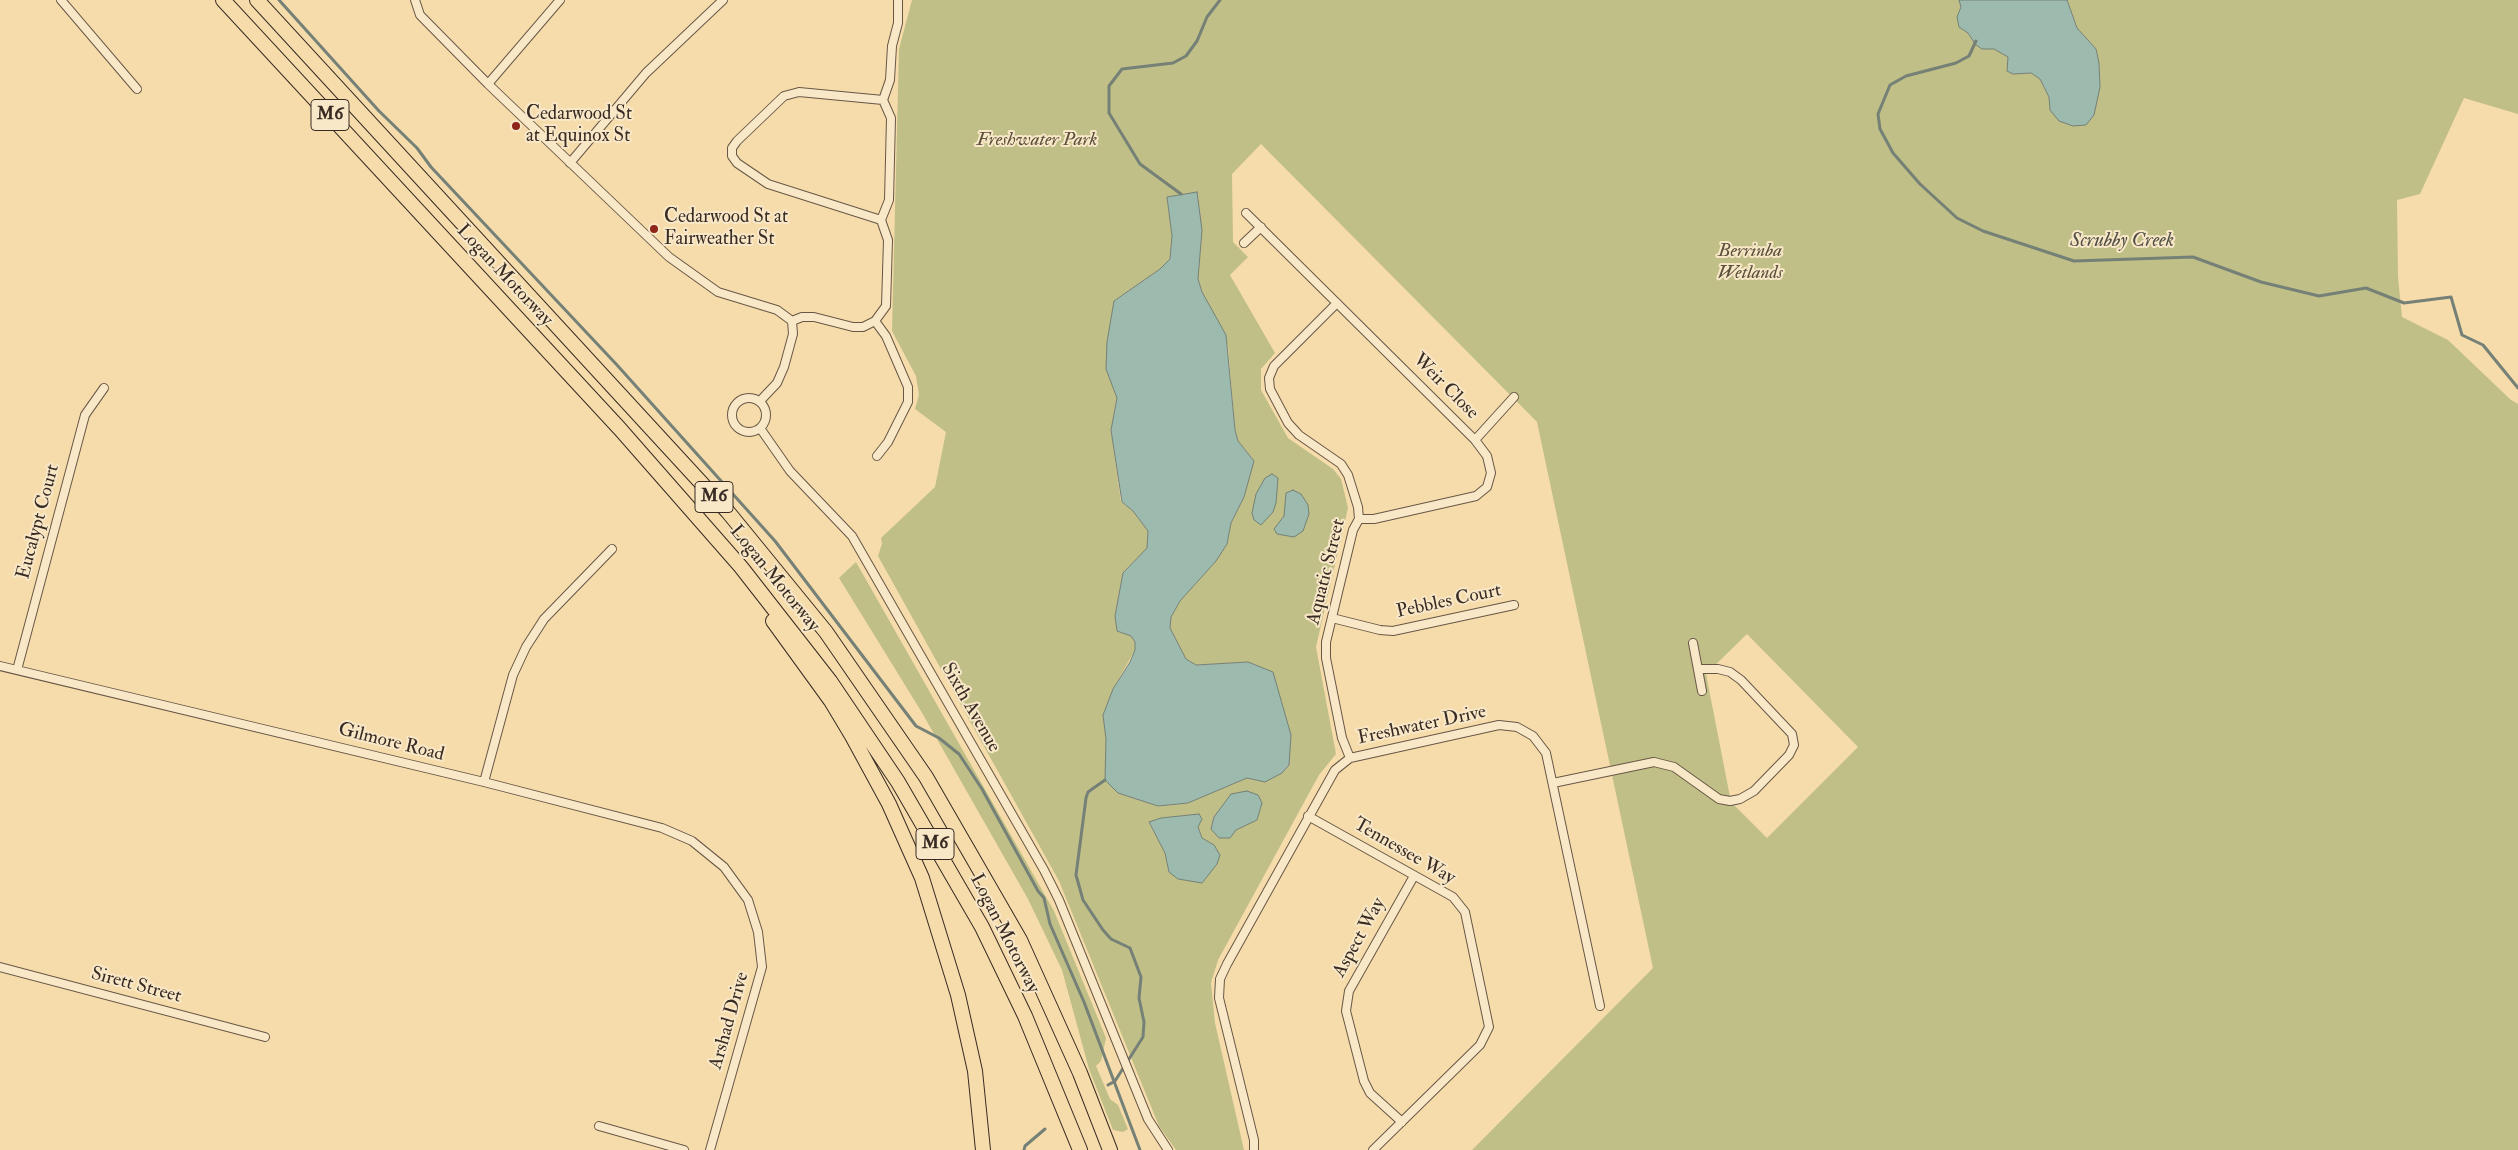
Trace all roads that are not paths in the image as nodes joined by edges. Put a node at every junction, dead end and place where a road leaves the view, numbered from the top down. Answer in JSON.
{"nodes":[{"id":1,"x":61,"y":0,"type":"edge"},
{"id":2,"x":224,"y":0,"type":"edge"},
{"id":3,"x":257,"y":0,"type":"edge"},
{"id":4,"x":415,"y":0,"type":"edge"},
{"id":5,"x":560,"y":0,"type":"edge"},
{"id":6,"x":723,"y":0,"type":"edge"},
{"id":7,"x":898,"y":0,"type":"edge"},
{"id":8,"x":488,"y":84,"type":"junction"},
{"id":9,"x":137,"y":89,"type":"dead end"},
{"id":10,"x":883,"y":100,"type":"junction"},
{"id":11,"x":570,"y":163,"type":"junction"},
{"id":12,"x":1246,"y":213,"type":"dead end"},
{"id":13,"x":881,"y":220,"type":"junction"},
{"id":14,"x":1261,"y":227,"type":"junction"},
{"id":15,"x":1244,"y":244,"type":"dead end"},
{"id":16,"x":1337,"y":303,"type":"junction"},
{"id":17,"x":792,"y":321,"type":"junction"},
{"id":18,"x":875,"y":321,"type":"junction"},
{"id":19,"x":104,"y":388,"type":"dead end"},
{"id":20,"x":1514,"y":397,"type":"dead end"},
{"id":21,"x":760,"y":401,"type":"junction"},
{"id":22,"x":760,"y":428,"type":"junction"},
{"id":23,"x":1475,"y":440,"type":"junction"},
{"id":24,"x":877,"y":456,"type":"dead end"},
{"id":25,"x":1359,"y":519,"type":"junction"},
{"id":26,"x":612,"y":548,"type":"dead end"},
{"id":27,"x":740,"y":567,"type":"junction"},
{"id":28,"x":1514,"y":604,"type":"dead end"},
{"id":29,"x":1332,"y":618,"type":"junction"},
{"id":30,"x":1693,"y":643,"type":"dead end"},
{"id":31,"x":0,"y":666,"type":"edge"},
{"id":32,"x":1698,"y":669,"type":"junction"},
{"id":33,"x":17,"y":670,"type":"junction"},
{"id":34,"x":1702,"y":691,"type":"dead end"},
{"id":35,"x":1350,"y":758,"type":"junction"},
{"id":36,"x":484,"y":782,"type":"junction"},
{"id":37,"x":1552,"y":782,"type":"junction"},
{"id":38,"x":1308,"y":816,"type":"junction"},
{"id":39,"x":1414,"y":876,"type":"junction"},
{"id":40,"x":748,"y":900,"type":"joint"},
{"id":41,"x":0,"y":966,"type":"edge"},
{"id":42,"x":1600,"y":1006,"type":"dead end"},
{"id":43,"x":265,"y":1037,"type":"dead end"},
{"id":44,"x":1402,"y":1122,"type":"junction"},
{"id":45,"x":599,"y":1126,"type":"dead end"},
{"id":46,"x":684,"y":1150,"type":"edge"},
{"id":47,"x":710,"y":1150,"type":"edge"},
{"id":48,"x":983,"y":1150,"type":"edge"},
{"id":49,"x":1080,"y":1150,"type":"edge"},
{"id":50,"x":1110,"y":1150,"type":"edge"},
{"id":51,"x":1168,"y":1150,"type":"edge"},
{"id":52,"x":1254,"y":1150,"type":"edge"},
{"id":53,"x":1373,"y":1150,"type":"edge"}],
"edges":[{"from":1,"to":9,"type":"street"},
{"from":2,"to":27,"type":"highway","name":"Logan Motorway","number":"M6"},
{"from":3,"to":50,"type":"highway","name":"Logan Motorway","number":"M6"},
{"from":4,"to":8,"type":"street"},
{"from":5,"to":8,"type":"street"},
{"from":6,"to":11,"type":"street"},
{"from":7,"to":10,"type":"street"},
{"from":8,"to":11,"type":"street"},
{"from":10,"to":13,"type":"street"},
{"from":10,"to":13,"type":"street"},
{"from":11,"to":17,"type":"street"},
{"from":12,"to":14,"type":"street","name":"Weir Close"},
{"from":13,"to":18,"type":"street"},
{"from":14,"to":15,"type":"street"},
{"from":14,"to":16,"type":"street","name":"Weir Close"},
{"from":16,"to":23,"type":"street","name":"Weir Close"},
{"from":16,"to":25,"type":"street","name":"Aquatic Street"},
{"from":17,"to":18,"type":"street"},
{"from":17,"to":21,"type":"street"},
{"from":18,"to":24,"type":"street"},
{"from":19,"to":33,"type":"street","name":"Eucalypt Court"},
{"from":20,"to":23,"type":"street"},
{"from":21,"to":22,"type":"street"},
{"from":21,"to":22,"type":"street"},
{"from":22,"to":51,"type":"street","name":"Sixth Avenue"},
{"from":23,"to":25,"type":"street","name":"Weir Close"},
{"from":25,"to":29,"type":"street","name":"Aquatic Street"},
{"from":26,"to":36,"type":"street"},
{"from":27,"to":48,"type":"highway"},
{"from":27,"to":49,"type":"highway","name":"Logan Motorway","number":"M6"},
{"from":28,"to":29,"type":"street","name":"Pebbles Court"},
{"from":29,"to":35,"type":"street","name":"Aquatic Street"},
{"from":30,"to":32,"type":"street"},
{"from":31,"to":33,"type":"street","name":"Gilmore Road"},
{"from":32,"to":34,"type":"street"},
{"from":32,"to":37,"type":"street"},
{"from":33,"to":36,"type":"street","name":"Gilmore Road"},
{"from":35,"to":37,"type":"street","name":"Freshwater Drive"},
{"from":35,"to":38,"type":"street","name":"Freshwater Drive"},
{"from":36,"to":40,"type":"street","name":"Gilmore Road"},
{"from":37,"to":42,"type":"street","name":"Freshwater Drive"},
{"from":38,"to":39,"type":"street","name":"Tennessee Way"},
{"from":38,"to":52,"type":"street","name":"Freshwater Drive"},
{"from":39,"to":44,"type":"street","name":"Aspect Way"},
{"from":39,"to":44,"type":"street","name":"Tennessee Way"},
{"from":40,"to":47,"type":"street","name":"Arshad Drive"},
{"from":41,"to":43,"type":"street","name":"Sirett Street"},
{"from":44,"to":53,"type":"street","name":"Tennessee Way"},
{"from":45,"to":46,"type":"street"}]}
